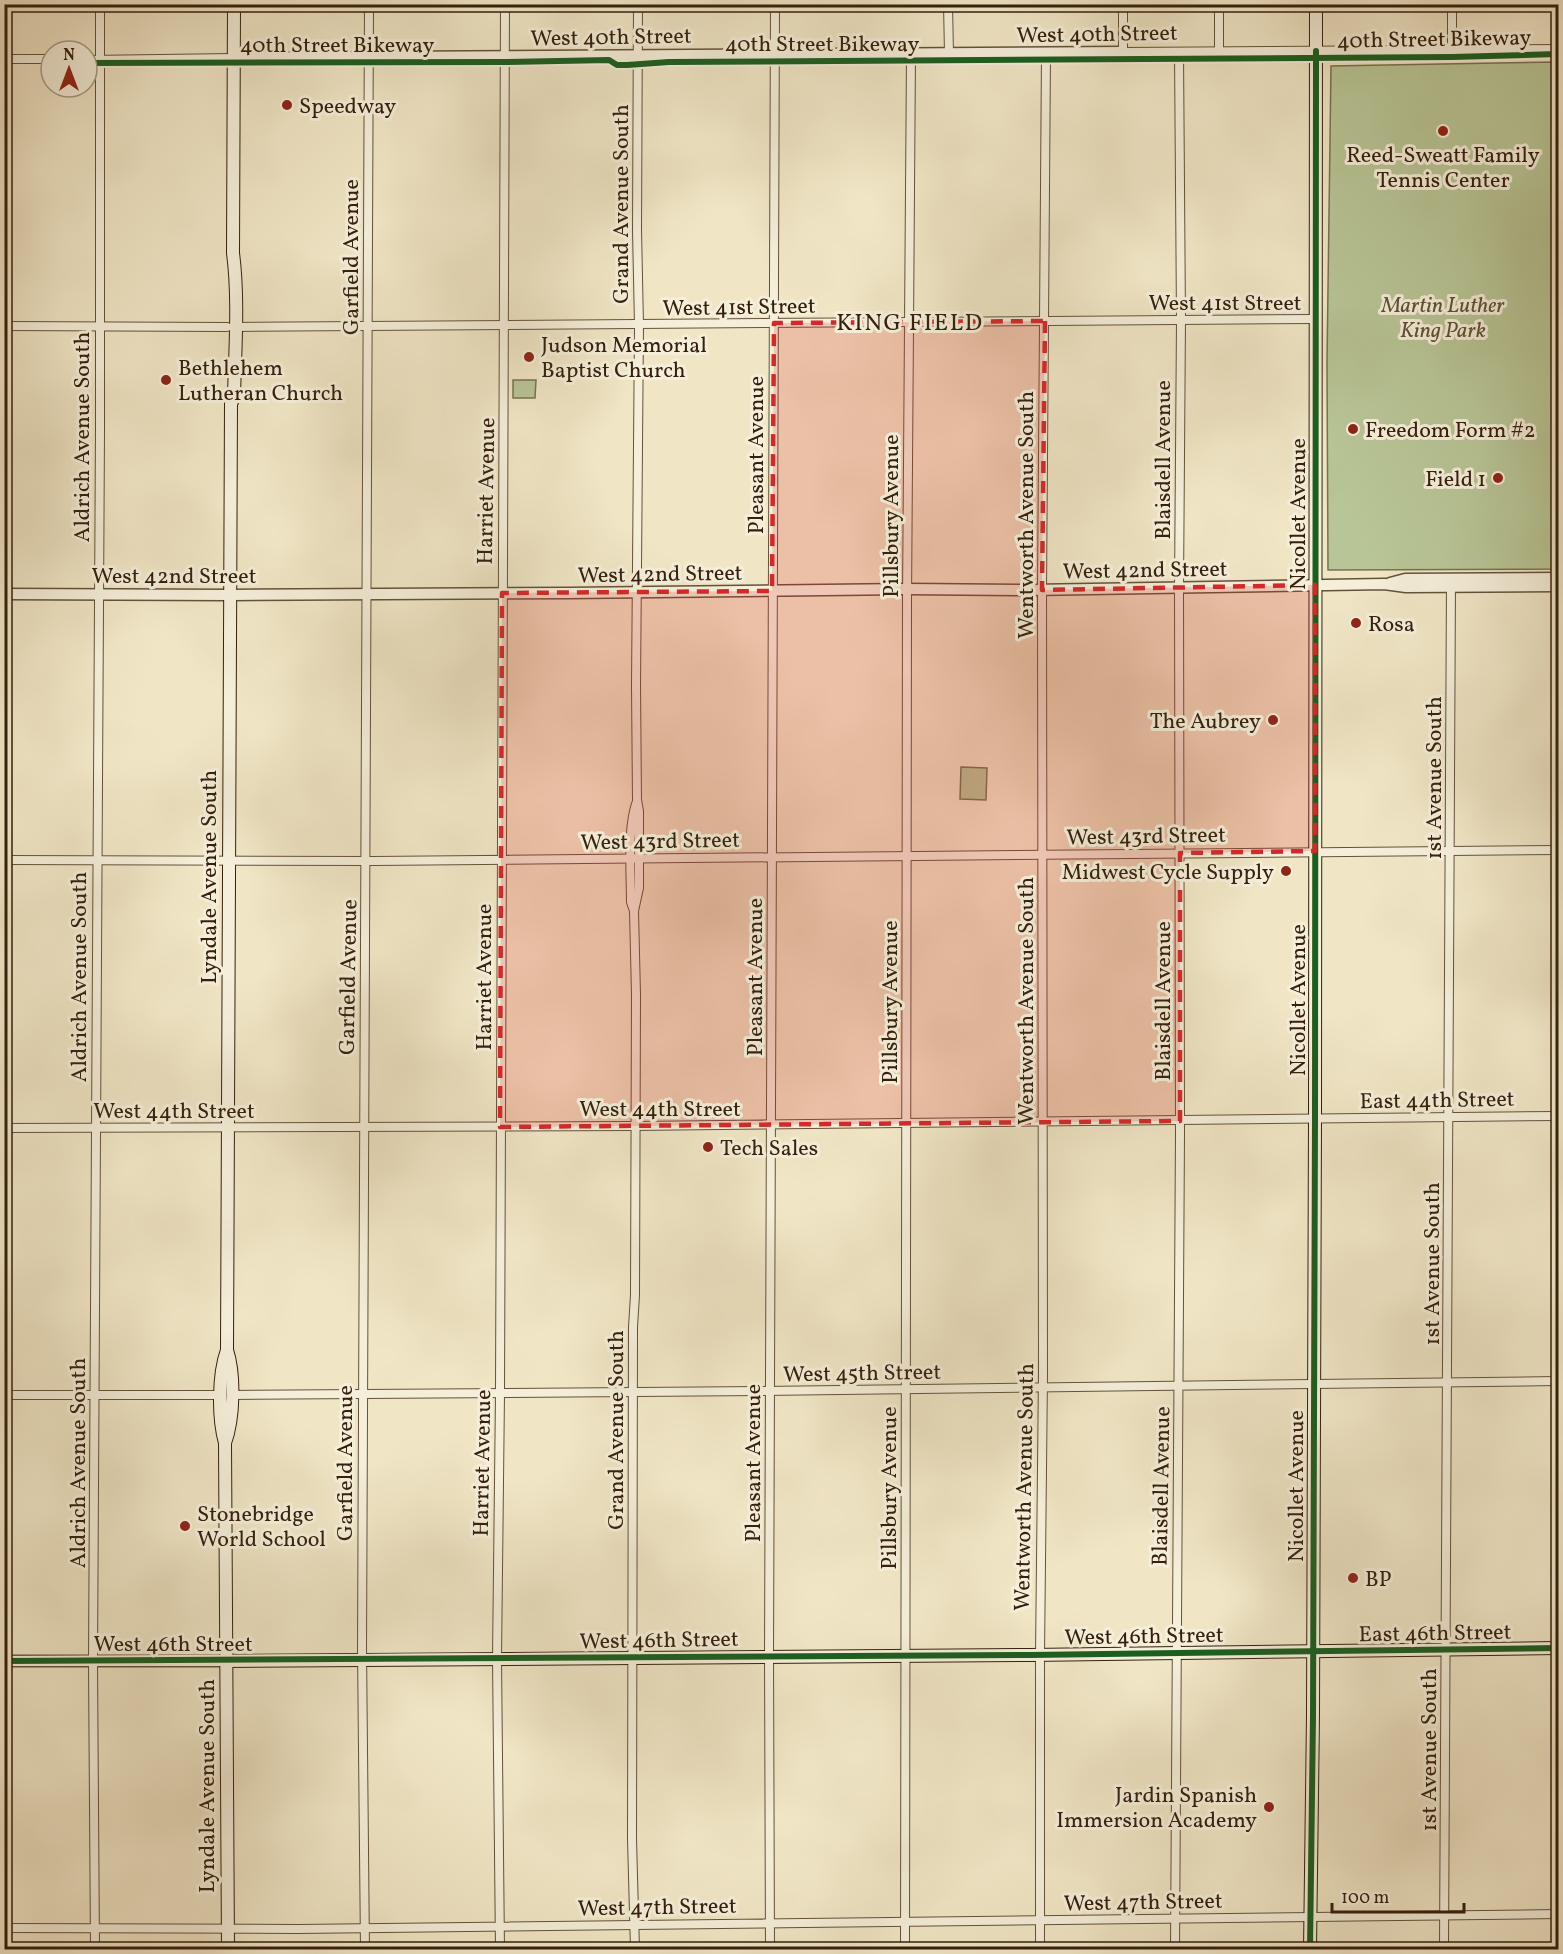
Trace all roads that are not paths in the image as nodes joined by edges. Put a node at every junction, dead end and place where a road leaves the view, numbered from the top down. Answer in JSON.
{"nodes":[{"id":1,"x":100,"y":4,"type":"edge"},
{"id":2,"x":234,"y":4,"type":"edge"},
{"id":3,"x":369,"y":4,"type":"edge"},
{"id":4,"x":505,"y":4,"type":"edge"},
{"id":5,"x":638,"y":4,"type":"edge"},
{"id":6,"x":775,"y":4,"type":"edge"},
{"id":7,"x":948,"y":4,"type":"edge"},
{"id":8,"x":1123,"y":4,"type":"edge"},
{"id":9,"x":1219,"y":4,"type":"edge"},
{"id":10,"x":1316,"y":4,"type":"edge"},
{"id":11,"x":1452,"y":4,"type":"edge"},
{"id":12,"x":1452,"y":49,"type":"junction"},
{"id":13,"x":1558,"y":49,"type":"edge"},
{"id":14,"x":1219,"y":51,"type":"junction"},
{"id":15,"x":1316,"y":51,"type":"junction"},
{"id":16,"x":1123,"y":52,"type":"junction"},
{"id":17,"x":1179,"y":52,"type":"junction"},
{"id":18,"x":1046,"y":53,"type":"junction"},
{"id":19,"x":911,"y":54,"type":"junction"},
{"id":20,"x":949,"y":54,"type":"junction"},
{"id":21,"x":637,"y":55,"type":"junction"},
{"id":22,"x":775,"y":55,"type":"junction"},
{"id":23,"x":504,"y":57,"type":"junction"},
{"id":24,"x":233,"y":58,"type":"junction"},
{"id":25,"x":369,"y":58,"type":"junction"},
{"id":26,"x":4,"y":59,"type":"edge"},
{"id":27,"x":39,"y":59,"type":"edge"},
{"id":28,"x":100,"y":60,"type":"junction"},
{"id":29,"x":1316,"y":319,"type":"junction"},
{"id":30,"x":1181,"y":320,"type":"junction"},
{"id":31,"x":1045,"y":321,"type":"junction"},
{"id":32,"x":909,"y":322,"type":"junction"},
{"id":33,"x":774,"y":323,"type":"junction"},
{"id":34,"x":639,"y":325,"type":"junction"},
{"id":35,"x":4,"y":326,"type":"edge"},
{"id":36,"x":504,"y":326,"type":"junction"},
{"id":37,"x":100,"y":327,"type":"junction"},
{"id":38,"x":231,"y":327,"type":"junction"},
{"id":39,"x":369,"y":327,"type":"junction"},
{"id":40,"x":1558,"y":578,"type":"edge"},
{"id":41,"x":1451,"y":583,"type":"junction"},
{"id":42,"x":1315,"y":585,"type":"junction"},
{"id":43,"x":1558,"y":586,"type":"edge"},
{"id":44,"x":1179,"y":588,"type":"junction"},
{"id":45,"x":907,"y":589,"type":"junction"},
{"id":46,"x":772,"y":590,"type":"junction"},
{"id":47,"x":1042,"y":590,"type":"junction"},
{"id":48,"x":637,"y":592,"type":"junction"},
{"id":49,"x":502,"y":593,"type":"junction"},
{"id":50,"x":4,"y":594,"type":"edge"},
{"id":51,"x":366,"y":594,"type":"junction"},
{"id":52,"x":98,"y":595,"type":"junction"},
{"id":53,"x":231,"y":595,"type":"junction"},
{"id":54,"x":1558,"y":850,"type":"edge"},
{"id":55,"x":1315,"y":851,"type":"junction"},
{"id":56,"x":1450,"y":851,"type":"junction"},
{"id":57,"x":1180,"y":853,"type":"junction"},
{"id":58,"x":1044,"y":854,"type":"junction"},
{"id":59,"x":908,"y":855,"type":"junction"},
{"id":60,"x":772,"y":857,"type":"junction"},
{"id":61,"x":635,"y":858,"type":"junction"},
{"id":62,"x":4,"y":860,"type":"edge"},
{"id":63,"x":501,"y":860,"type":"junction"},
{"id":64,"x":97,"y":861,"type":"junction"},
{"id":65,"x":230,"y":861,"type":"junction"},
{"id":66,"x":366,"y":861,"type":"junction"},
{"id":67,"x":1558,"y":1116,"type":"edge"},
{"id":68,"x":1449,"y":1117,"type":"junction"},
{"id":69,"x":1315,"y":1119,"type":"junction"},
{"id":70,"x":1180,"y":1121,"type":"junction"},
{"id":71,"x":1043,"y":1123,"type":"junction"},
{"id":72,"x":907,"y":1124,"type":"junction"},
{"id":73,"x":771,"y":1125,"type":"junction"},
{"id":74,"x":635,"y":1126,"type":"junction"},
{"id":75,"x":500,"y":1127,"type":"junction"},
{"id":76,"x":4,"y":1128,"type":"edge"},
{"id":77,"x":95,"y":1128,"type":"junction"},
{"id":78,"x":228,"y":1128,"type":"junction"},
{"id":79,"x":363,"y":1128,"type":"junction"},
{"id":80,"x":1558,"y":1382,"type":"edge"},
{"id":81,"x":1448,"y":1383,"type":"junction"},
{"id":82,"x":1313,"y":1384,"type":"junction"},
{"id":83,"x":1179,"y":1386,"type":"junction"},
{"id":84,"x":1043,"y":1388,"type":"junction"},
{"id":85,"x":906,"y":1389,"type":"junction"},
{"id":86,"x":771,"y":1391,"type":"junction"},
{"id":87,"x":633,"y":1392,"type":"junction"},
{"id":88,"x":500,"y":1393,"type":"junction"},
{"id":89,"x":363,"y":1394,"type":"junction"},
{"id":90,"x":4,"y":1395,"type":"edge"},
{"id":91,"x":95,"y":1395,"type":"junction"},
{"id":92,"x":226,"y":1395,"type":"junction"},
{"id":93,"x":1558,"y":1648,"type":"edge"},
{"id":94,"x":1447,"y":1649,"type":"junction"},
{"id":95,"x":1313,"y":1651,"type":"junction"},
{"id":96,"x":1176,"y":1653,"type":"junction"},
{"id":97,"x":905,"y":1654,"type":"junction"},
{"id":98,"x":1040,"y":1654,"type":"junction"},
{"id":99,"x":769,"y":1656,"type":"junction"},
{"id":100,"x":633,"y":1658,"type":"junction"},
{"id":101,"x":497,"y":1659,"type":"junction"},
{"id":102,"x":362,"y":1660,"type":"junction"},
{"id":103,"x":4,"y":1661,"type":"edge"},
{"id":104,"x":93,"y":1661,"type":"junction"},
{"id":105,"x":226,"y":1661,"type":"junction"},
{"id":106,"x":1558,"y":1914,"type":"edge"},
{"id":107,"x":1310,"y":1917,"type":"junction"},
{"id":108,"x":1445,"y":1917,"type":"junction"},
{"id":109,"x":1175,"y":1918,"type":"junction"},
{"id":110,"x":1040,"y":1920,"type":"junction"},
{"id":111,"x":905,"y":1922,"type":"junction"},
{"id":112,"x":770,"y":1923,"type":"junction"},
{"id":113,"x":635,"y":1924,"type":"junction"},
{"id":114,"x":500,"y":1926,"type":"junction"},
{"id":115,"x":4,"y":1928,"type":"edge"},
{"id":116,"x":365,"y":1928,"type":"junction"},
{"id":117,"x":95,"y":1929,"type":"junction"},
{"id":118,"x":228,"y":1929,"type":"junction"},
{"id":119,"x":95,"y":1950,"type":"edge"},
{"id":120,"x":228,"y":1950,"type":"edge"},
{"id":121,"x":365,"y":1950,"type":"edge"},
{"id":122,"x":500,"y":1950,"type":"edge"},
{"id":123,"x":635,"y":1950,"type":"edge"},
{"id":124,"x":770,"y":1950,"type":"edge"},
{"id":125,"x":905,"y":1950,"type":"edge"},
{"id":126,"x":1040,"y":1950,"type":"edge"},
{"id":127,"x":1175,"y":1950,"type":"edge"},
{"id":128,"x":1310,"y":1950,"type":"edge"},
{"id":129,"x":1444,"y":1950,"type":"edge"}],
"edges":[{"from":1,"to":28,"type":"street","name":"Aldrich Avenue South"},
{"from":2,"to":24,"type":"main road","name":"Lyndale Avenue South"},
{"from":3,"to":25,"type":"street","name":"Garfield Avenue"},
{"from":4,"to":23,"type":"street","name":"Harriet Avenue"},
{"from":5,"to":21,"type":"street","name":"Grand Avenue South"},
{"from":6,"to":22,"type":"street","name":"Pleasant Avenue"},
{"from":7,"to":20,"type":"street"},
{"from":8,"to":16,"type":"street"},
{"from":9,"to":14,"type":"street"},
{"from":10,"to":15,"type":"main road","name":"Nicollet Avenue"},
{"from":11,"to":12,"type":"street"},
{"from":12,"to":13,"type":"street","name":"West 40th Street"},
{"from":12,"to":15,"type":"street","name":"West 40th Street"},
{"from":14,"to":15,"type":"street","name":"West 40th Street"},
{"from":14,"to":17,"type":"street","name":"West 40th Street"},
{"from":15,"to":29,"type":"main road","name":"Nicollet Avenue"},
{"from":16,"to":17,"type":"street","name":"West 40th Street"},
{"from":16,"to":18,"type":"street","name":"West 40th Street"},
{"from":17,"to":30,"type":"street","name":"Blaisdell Avenue"},
{"from":18,"to":20,"type":"street","name":"West 40th Street"},
{"from":18,"to":31,"type":"street","name":"Wentworth Avenue South"},
{"from":19,"to":20,"type":"street","name":"West 40th Street"},
{"from":19,"to":22,"type":"street","name":"West 40th Street"},
{"from":19,"to":32,"type":"street","name":"Pillsbury Avenue"},
{"from":21,"to":22,"type":"street","name":"West 40th Street"},
{"from":21,"to":23,"type":"street","name":"West 40th Street"},
{"from":21,"to":34,"type":"street","name":"Grand Avenue South"},
{"from":22,"to":33,"type":"street","name":"Pleasant Avenue"},
{"from":23,"to":25,"type":"street","name":"West 40th Street"},
{"from":23,"to":36,"type":"street","name":"Harriet Avenue"},
{"from":24,"to":25,"type":"street","name":"West 40th Street"},
{"from":24,"to":28,"type":"street","name":"West 40th Street"},
{"from":24,"to":38,"type":"main road","name":"Lyndale Avenue South"},
{"from":25,"to":39,"type":"street","name":"Garfield Avenue"},
{"from":26,"to":27,"type":"street"},
{"from":28,"to":37,"type":"street","name":"Aldrich Avenue South"},
{"from":29,"to":30,"type":"street","name":"West 41st Street"},
{"from":29,"to":42,"type":"main road","name":"Nicollet Avenue"},
{"from":30,"to":31,"type":"street","name":"West 41st Street"},
{"from":30,"to":44,"type":"street","name":"Blaisdell Avenue"},
{"from":31,"to":32,"type":"street","name":"West 41st Street"},
{"from":31,"to":47,"type":"street","name":"Wentworth Avenue South"},
{"from":32,"to":33,"type":"street","name":"West 41st Street"},
{"from":32,"to":45,"type":"street","name":"Pillsbury Avenue"},
{"from":33,"to":34,"type":"street","name":"West 41st Street"},
{"from":33,"to":46,"type":"street","name":"Pleasant Avenue"},
{"from":34,"to":36,"type":"street","name":"West 41st Street"},
{"from":34,"to":48,"type":"street","name":"Grand Avenue South"},
{"from":35,"to":37,"type":"street","name":"West 41st Street"},
{"from":36,"to":39,"type":"street","name":"West 41st Street"},
{"from":36,"to":49,"type":"street","name":"Harriet Avenue"},
{"from":37,"to":38,"type":"street","name":"West 41st Street"},
{"from":37,"to":52,"type":"street","name":"Aldrich Avenue South"},
{"from":38,"to":39,"type":"street","name":"West 41st Street"},
{"from":38,"to":53,"type":"main road","name":"Lyndale Avenue South"},
{"from":39,"to":51,"type":"street","name":"Garfield Avenue"},
{"from":40,"to":41,"type":"street"},
{"from":41,"to":42,"type":"street","name":"West 42nd Street"},
{"from":41,"to":43,"type":"street"},
{"from":41,"to":56,"type":"street","name":"1st Avenue South"},
{"from":42,"to":44,"type":"street","name":"West 42nd Street"},
{"from":42,"to":55,"type":"main road","name":"Nicollet Avenue"},
{"from":44,"to":47,"type":"street","name":"West 42nd Street"},
{"from":44,"to":57,"type":"street","name":"Blaisdell Avenue"},
{"from":45,"to":46,"type":"street","name":"West 42nd Street"},
{"from":45,"to":47,"type":"street","name":"West 42nd Street"},
{"from":45,"to":59,"type":"street","name":"Pillsbury Avenue"},
{"from":46,"to":48,"type":"street","name":"West 42nd Street"},
{"from":46,"to":60,"type":"street","name":"Pleasant Avenue"},
{"from":47,"to":58,"type":"street","name":"Wentworth Avenue South"},
{"from":48,"to":49,"type":"street","name":"West 42nd Street"},
{"from":48,"to":61,"type":"street","name":"Grand Avenue South"},
{"from":49,"to":51,"type":"street","name":"West 42nd Street"},
{"from":49,"to":63,"type":"street","name":"Harriet Avenue"},
{"from":50,"to":52,"type":"street","name":"West 42nd Street"},
{"from":51,"to":53,"type":"street","name":"West 42nd Street"},
{"from":51,"to":66,"type":"street","name":"Garfield Avenue"},
{"from":52,"to":53,"type":"street","name":"West 42nd Street"},
{"from":52,"to":64,"type":"street","name":"Aldrich Avenue South"},
{"from":53,"to":65,"type":"main road","name":"Lyndale Avenue South"},
{"from":54,"to":56,"type":"street","name":"West 43rd Street"},
{"from":55,"to":56,"type":"street","name":"West 43rd Street"},
{"from":55,"to":57,"type":"street","name":"West 43rd Street"},
{"from":55,"to":69,"type":"main road","name":"Nicollet Avenue"},
{"from":56,"to":68,"type":"street","name":"1st Avenue South"},
{"from":57,"to":58,"type":"street","name":"West 43rd Street"},
{"from":57,"to":70,"type":"street","name":"Blaisdell Avenue"},
{"from":58,"to":59,"type":"street","name":"West 43rd Street"},
{"from":58,"to":71,"type":"street","name":"Wentworth Avenue South"},
{"from":59,"to":60,"type":"street","name":"West 43rd Street"},
{"from":59,"to":72,"type":"street","name":"Pillsbury Avenue"},
{"from":60,"to":61,"type":"street","name":"West 43rd Street"},
{"from":60,"to":73,"type":"street","name":"Pleasant Avenue"},
{"from":61,"to":63,"type":"street","name":"West 43rd Street"},
{"from":61,"to":74,"type":"street","name":"Grand Avenue South"},
{"from":62,"to":64,"type":"street","name":"West 43rd Street"},
{"from":63,"to":66,"type":"street","name":"West 43rd Street"},
{"from":63,"to":75,"type":"street","name":"Harriet Avenue"},
{"from":64,"to":65,"type":"street","name":"West 43rd Street"},
{"from":64,"to":77,"type":"street","name":"Aldrich Avenue South"},
{"from":65,"to":66,"type":"street","name":"West 43rd Street"},
{"from":65,"to":78,"type":"main road","name":"Lyndale Avenue South"},
{"from":66,"to":79,"type":"street","name":"Garfield Avenue"},
{"from":67,"to":68,"type":"street","name":"East 44th Street"},
{"from":68,"to":69,"type":"street","name":"East 44th Street"},
{"from":68,"to":81,"type":"street","name":"1st Avenue South"},
{"from":69,"to":70,"type":"street","name":"West 44th Street"},
{"from":69,"to":82,"type":"main road","name":"Nicollet Avenue"},
{"from":70,"to":71,"type":"street","name":"West 44th Street"},
{"from":70,"to":83,"type":"street","name":"Blaisdell Avenue"},
{"from":71,"to":72,"type":"street","name":"West 44th Street"},
{"from":71,"to":84,"type":"street","name":"Wentworth Avenue South"},
{"from":72,"to":73,"type":"street","name":"West 44th Street"},
{"from":72,"to":85,"type":"street","name":"Pillsbury Avenue"},
{"from":73,"to":74,"type":"street","name":"West 44th Street"},
{"from":73,"to":86,"type":"street","name":"Pleasant Avenue"},
{"from":74,"to":75,"type":"street","name":"West 44th Street"},
{"from":74,"to":87,"type":"street","name":"Grand Avenue South"},
{"from":75,"to":79,"type":"street","name":"West 44th Street"},
{"from":75,"to":88,"type":"street","name":"Harriet Avenue"},
{"from":76,"to":77,"type":"street","name":"West 44th Street"},
{"from":77,"to":78,"type":"street","name":"West 44th Street"},
{"from":77,"to":91,"type":"street","name":"Aldrich Avenue South"},
{"from":78,"to":79,"type":"street","name":"West 44th Street"},
{"from":78,"to":92,"type":"main road","name":"Lyndale Avenue South"},
{"from":79,"to":89,"type":"street","name":"Garfield Avenue"},
{"from":80,"to":81,"type":"street","name":"West 45th Street"},
{"from":81,"to":82,"type":"street","name":"West 45th Street"},
{"from":81,"to":94,"type":"street","name":"1st Avenue South"},
{"from":82,"to":83,"type":"street","name":"West 45th Street"},
{"from":82,"to":95,"type":"main road","name":"Nicollet Avenue"},
{"from":83,"to":84,"type":"street","name":"West 45th Street"},
{"from":83,"to":96,"type":"street","name":"Blaisdell Avenue"},
{"from":84,"to":85,"type":"street","name":"West 45th Street"},
{"from":84,"to":98,"type":"street","name":"Wentworth Avenue South"},
{"from":85,"to":86,"type":"street","name":"West 45th Street"},
{"from":85,"to":97,"type":"street","name":"Pillsbury Avenue"},
{"from":86,"to":87,"type":"street","name":"West 45th Street"},
{"from":86,"to":99,"type":"street","name":"Pleasant Avenue"},
{"from":87,"to":88,"type":"street","name":"West 45th Street"},
{"from":87,"to":100,"type":"street","name":"Grand Avenue South"},
{"from":88,"to":89,"type":"street","name":"West 45th Street"},
{"from":88,"to":101,"type":"street","name":"Harriet Avenue"},
{"from":89,"to":92,"type":"street","name":"West 45th Street"},
{"from":89,"to":102,"type":"street","name":"Garfield Avenue"},
{"from":90,"to":91,"type":"street","name":"West 45th Street"},
{"from":91,"to":92,"type":"street","name":"West 45th Street"},
{"from":91,"to":104,"type":"street","name":"Aldrich Avenue South"},
{"from":92,"to":105,"type":"main road","name":"Lyndale Avenue South"},
{"from":93,"to":94,"type":"main road","name":"East 46th Street"},
{"from":94,"to":95,"type":"main road","name":"East 46th Street"},
{"from":94,"to":108,"type":"street","name":"1st Avenue South"},
{"from":95,"to":96,"type":"main road","name":"West 46th Street"},
{"from":95,"to":107,"type":"main road","name":"Nicollet Avenue"},
{"from":96,"to":98,"type":"main road","name":"West 46th Street"},
{"from":96,"to":109,"type":"street","name":"Blaisdell Avenue"},
{"from":97,"to":98,"type":"main road","name":"West 46th Street"},
{"from":97,"to":99,"type":"main road","name":"West 46th Street"},
{"from":97,"to":111,"type":"street","name":"Pillsbury Avenue"},
{"from":98,"to":110,"type":"street","name":"Wentworth Avenue South"},
{"from":99,"to":100,"type":"main road","name":"West 46th Street"},
{"from":99,"to":112,"type":"street","name":"Pleasant Avenue"},
{"from":100,"to":101,"type":"main road","name":"West 46th Street"},
{"from":100,"to":113,"type":"street","name":"Grand Avenue South"},
{"from":101,"to":102,"type":"main road","name":"West 46th Street"},
{"from":101,"to":114,"type":"street","name":"Harriet Avenue"},
{"from":102,"to":105,"type":"main road","name":"West 46th Street"},
{"from":102,"to":116,"type":"street","name":"Garfield Avenue"},
{"from":103,"to":104,"type":"street","name":"West 46th Street"},
{"from":104,"to":105,"type":"street","name":"West 46th Street"},
{"from":104,"to":117,"type":"street","name":"Aldrich Avenue South"},
{"from":105,"to":118,"type":"main road","name":"Lyndale Avenue South"},
{"from":106,"to":108,"type":"street","name":"West 47th Street"},
{"from":107,"to":108,"type":"street","name":"West 47th Street"},
{"from":107,"to":109,"type":"street","name":"West 47th Street"},
{"from":107,"to":128,"type":"main road","name":"Nicollet Avenue"},
{"from":108,"to":129,"type":"street","name":"1st Avenue South"},
{"from":109,"to":110,"type":"street","name":"West 47th Street"},
{"from":109,"to":127,"type":"street","name":"Blaisdell Avenue"},
{"from":110,"to":111,"type":"street","name":"West 47th Street"},
{"from":110,"to":126,"type":"street","name":"Wentworth Avenue South"},
{"from":111,"to":112,"type":"street","name":"West 47th Street"},
{"from":111,"to":125,"type":"street","name":"Pillsbury Avenue"},
{"from":112,"to":113,"type":"street","name":"West 47th Street"},
{"from":112,"to":124,"type":"street","name":"Pleasant Avenue"},
{"from":113,"to":114,"type":"street","name":"West 47th Street"},
{"from":113,"to":123,"type":"street","name":"Grand Avenue South"},
{"from":114,"to":116,"type":"street","name":"West 47th Street"},
{"from":114,"to":122,"type":"street","name":"Harriet Avenue"},
{"from":115,"to":117,"type":"street","name":"West 47th Street"},
{"from":116,"to":118,"type":"street","name":"West 47th Street"},
{"from":116,"to":121,"type":"street","name":"Garfield Avenue"},
{"from":117,"to":118,"type":"street","name":"West 47th Street"},
{"from":117,"to":119,"type":"street","name":"Aldrich Avenue South"},
{"from":118,"to":120,"type":"main road","name":"Lyndale Avenue South"}]}
